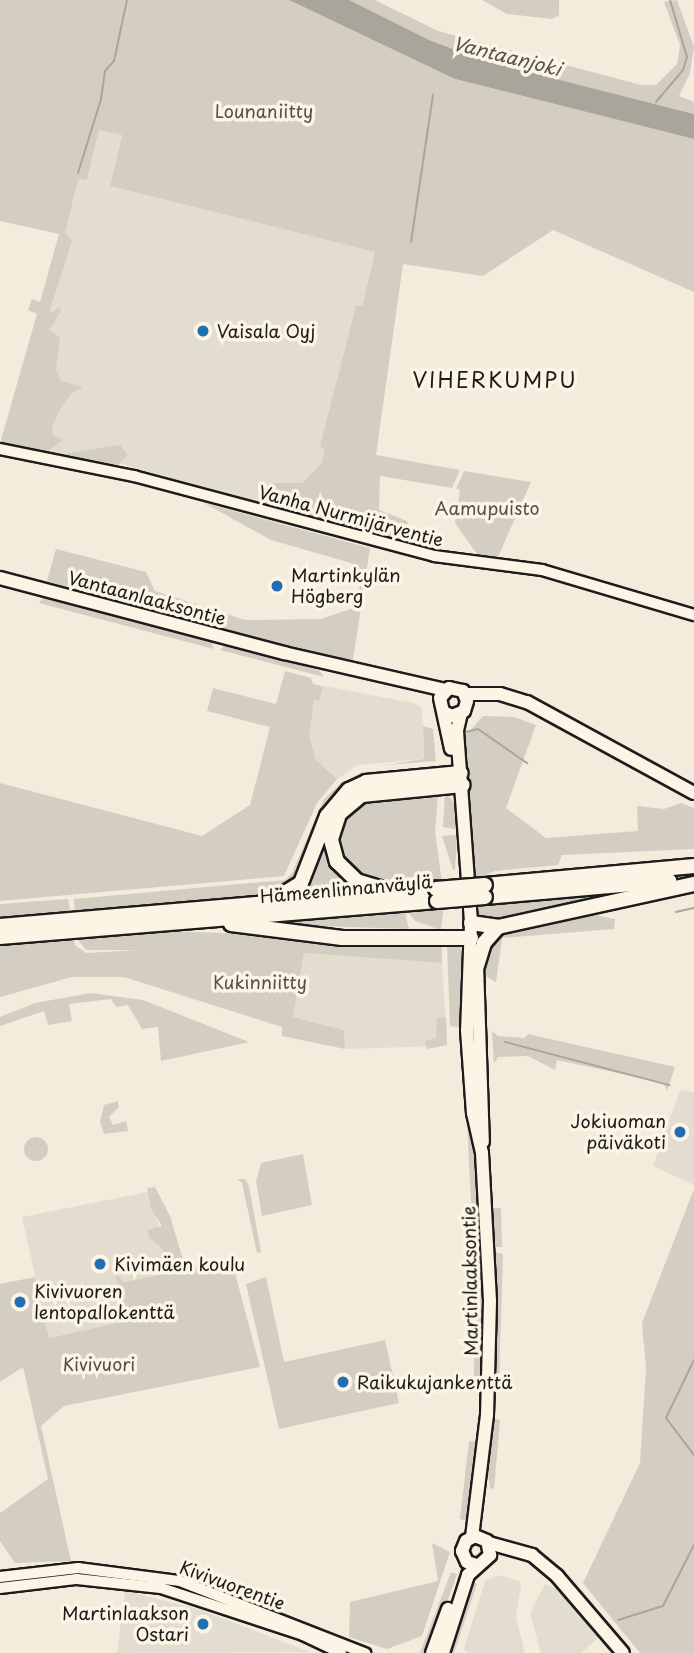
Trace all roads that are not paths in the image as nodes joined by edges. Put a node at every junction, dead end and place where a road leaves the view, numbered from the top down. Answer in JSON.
{"nodes":[{"id":1,"x":0,"y":449,"type":"edge"},
{"id":2,"x":0,"y":578,"type":"edge"},
{"id":3,"x":694,"y":615,"type":"edge"},
{"id":4,"x":465,"y":694,"type":"junction"},
{"id":5,"x":443,"y":701,"type":"junction"},
{"id":6,"x":537,"y":709,"type":"junction"},
{"id":7,"x":463,"y":711,"type":"junction"},
{"id":8,"x":458,"y":780,"type":"junction"},
{"id":9,"x":694,"y":793,"type":"edge"},
{"id":10,"x":694,"y":866,"type":"edge"},
{"id":11,"x":694,"y":878,"type":"edge"},
{"id":12,"x":694,"y":884,"type":"edge"},
{"id":13,"x":405,"y":891,"type":"junction"},
{"id":14,"x":485,"y":891,"type":"junction"},
{"id":15,"x":436,"y":895,"type":"junction"},
{"id":16,"x":247,"y":905,"type":"junction"},
{"id":17,"x":181,"y":922,"type":"junction"},
{"id":18,"x":471,"y":923,"type":"junction"},
{"id":19,"x":0,"y":926,"type":"edge"},
{"id":20,"x":498,"y":928,"type":"junction"},
{"id":21,"x":0,"y":937,"type":"edge"},
{"id":22,"x":471,"y":938,"type":"junction"},
{"id":23,"x":477,"y":966,"type":"junction"},
{"id":24,"x":482,"y":1153,"type":"junction"},
{"id":25,"x":483,"y":1543,"type":"junction"},
{"id":26,"x":464,"y":1558,"type":"junction"},
{"id":27,"x":476,"y":1565,"type":"junction"},
{"id":28,"x":0,"y":1577,"type":"edge"},
{"id":29,"x":0,"y":1588,"type":"edge"},
{"id":30,"x":341,"y":1653,"type":"edge"},
{"id":31,"x":365,"y":1653,"type":"edge"},
{"id":32,"x":432,"y":1653,"type":"edge"},
{"id":33,"x":443,"y":1653,"type":"edge"},
{"id":34,"x":623,"y":1653,"type":"edge"}],
"edges":[{"from":1,"to":3,"type":"street","name":"Vanha Nurmijärventie"},
{"from":2,"to":5,"type":"main road","name":"Vantaanlaaksontie"},
{"from":4,"to":5,"type":"main road"},
{"from":4,"to":6,"type":"main road"},
{"from":4,"to":7,"type":"main road","name":"Martinlaaksontie"},
{"from":5,"to":7,"type":"main road"},
{"from":5,"to":8,"type":"main road","name":"Martinlaaksontie"},
{"from":6,"to":7,"type":"main road"},
{"from":6,"to":9,"type":"main road"},
{"from":7,"to":8,"type":"main road","name":"Martinlaaksontie"},
{"from":8,"to":13,"type":"highway"},
{"from":8,"to":16,"type":"highway"},
{"from":8,"to":18,"type":"main road","name":"Martinlaaksontie"},
{"from":10,"to":14,"type":"highway","name":"Hämeenlinnanväylä"},
{"from":11,"to":14,"type":"highway","name":"Hämeenlinnanväylä"},
{"from":12,"to":20,"type":"highway"},
{"from":13,"to":15,"type":"highway","name":"Hämeenlinnanväylä"},
{"from":13,"to":16,"type":"highway","name":"Hämeenlinnanväylä"},
{"from":14,"to":15,"type":"highway","name":"Hämeenlinnanväylä","bridge":true},
{"from":15,"to":17,"type":"highway","name":"Hämeenlinnanväylä"},
{"from":16,"to":19,"type":"highway","name":"Hämeenlinnanväylä"},
{"from":17,"to":21,"type":"highway","name":"Hämeenlinnanväylä"},
{"from":17,"to":22,"type":"highway"},
{"from":18,"to":20,"type":"highway"},
{"from":18,"to":22,"type":"main road","name":"Martinlaaksontie"},
{"from":20,"to":23,"type":"highway"},
{"from":22,"to":23,"type":"main road","name":"Martinlaaksontie"},
{"from":22,"to":24,"type":"main road","name":"Martinlaaksontie"},
{"from":23,"to":24,"type":"main road","name":"Martinlaaksontie"},
{"from":24,"to":25,"type":"main road","name":"Martinlaaksontie"},
{"from":25,"to":26,"type":"main road"},
{"from":25,"to":27,"type":"main road"},
{"from":25,"to":34,"type":"main road"},
{"from":26,"to":27,"type":"main road"},
{"from":26,"to":32,"type":"main road"},
{"from":27,"to":33,"type":"main road"},
{"from":28,"to":31,"type":"street","name":"Kivivuorentie"},
{"from":29,"to":30,"type":"street","name":"Kivivuorentie"}]}
